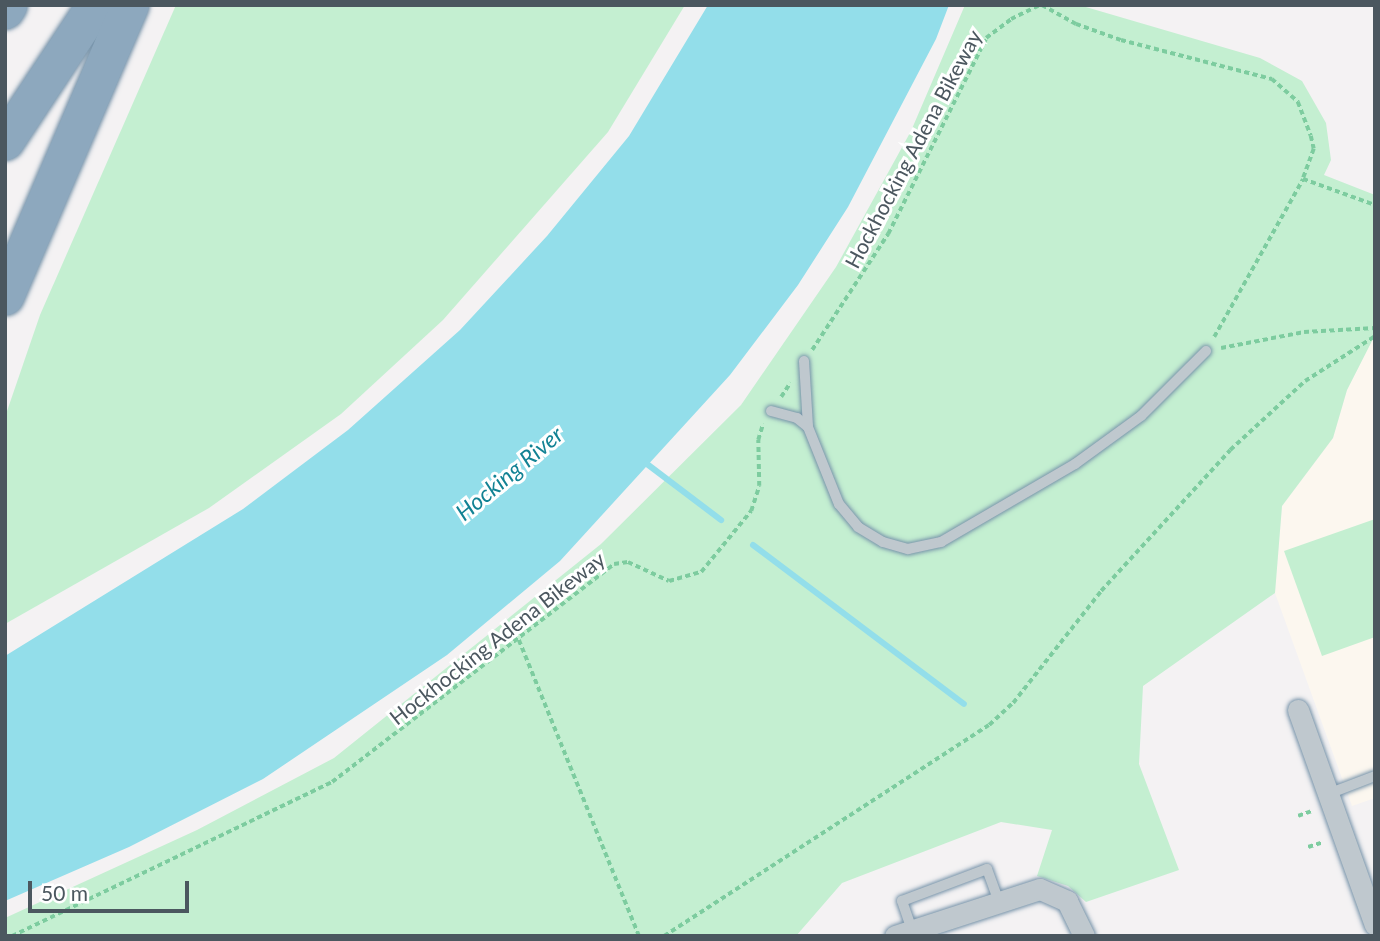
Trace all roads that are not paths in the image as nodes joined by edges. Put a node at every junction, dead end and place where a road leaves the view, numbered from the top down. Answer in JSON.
{"nodes":[{"id":1,"x":8,"y":5,"type":"edge"},
{"id":2,"x":73,"y":5,"type":"edge"},
{"id":3,"x":95,"y":5,"type":"edge"},
{"id":4,"x":130,"y":5,"type":"edge"},
{"id":5,"x":5,"y":10,"type":"edge"},
{"id":6,"x":16,"y":127,"type":"edge"},
{"id":7,"x":5,"y":296,"type":"edge"},
{"id":8,"x":1206,"y":351,"type":"road end"},
{"id":9,"x":804,"y":361,"type":"road end"},
{"id":10,"x":771,"y":411,"type":"road end"},
{"id":11,"x":808,"y":427,"type":"junction"},
{"id":12,"x":1298,"y":710,"type":"dead end"},
{"id":13,"x":1375,"y":776,"type":"edge"},
{"id":14,"x":1328,"y":793,"type":"junction"},
{"id":15,"x":998,"y":900,"type":"junction"},
{"id":16,"x":1375,"y":925,"type":"edge"},
{"id":17,"x":904,"y":933,"type":"edge"},
{"id":18,"x":1084,"y":936,"type":"edge"}],
"edges":[{"from":1,"to":5,"type":"highway"},
{"from":2,"to":6,"type":"highway"},
{"from":3,"to":6,"type":"highway"},
{"from":4,"to":7,"type":"highway"},
{"from":8,"to":11,"type":"lane"},
{"from":9,"to":11,"type":"lane"},
{"from":10,"to":11,"type":"lane"},
{"from":12,"to":14,"type":"street"},
{"from":13,"to":14,"type":"lane"},
{"from":14,"to":16,"type":"street"},
{"from":15,"to":17,"type":"street"},
{"from":15,"to":17,"type":"lane"},
{"from":15,"to":18,"type":"street"}]}
